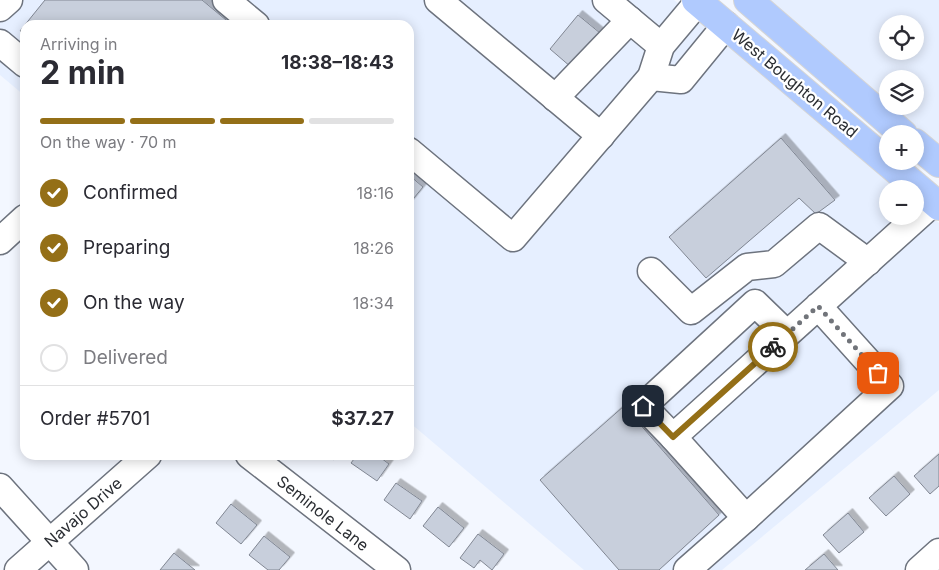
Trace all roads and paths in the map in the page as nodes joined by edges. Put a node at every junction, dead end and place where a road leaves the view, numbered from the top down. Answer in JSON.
{"nodes":[{"id":1,"x":9,"y":0,"type":"edge"},
{"id":2,"x":226,"y":0,"type":"edge"},
{"id":3,"x":606,"y":0,"type":"edge"},
{"id":4,"x":748,"y":0,"type":"edge"},
{"id":5,"x":697,"y":1,"type":"edge"},
{"id":6,"x":452,"y":5,"type":"edge"},
{"id":7,"x":0,"y":8,"type":"edge"},
{"id":8,"x":250,"y":20,"type":"edge"},
{"id":9,"x":630,"y":20,"type":"junction"},
{"id":10,"x":726,"y":26,"type":"junction"},
{"id":11,"x":0,"y":43,"type":"edge"},
{"id":12,"x":661,"y":46,"type":"junction"},
{"id":13,"x":20,"y":60,"type":"edge"},
{"id":14,"x":651,"y":77,"type":"junction"},
{"id":15,"x":555,"y":98,"type":"junction"},
{"id":16,"x":893,"y":125,"type":"edge"},
{"id":17,"x":601,"y":136,"type":"junction"},
{"id":18,"x":924,"y":150,"type":"edge"},
{"id":19,"x":414,"y":155,"type":"edge"},
{"id":20,"x":939,"y":163,"type":"edge"},
{"id":21,"x":936,"y":204,"type":"edge"},
{"id":22,"x":20,"y":223,"type":"edge"},
{"id":23,"x":0,"y":241,"type":"edge"},
{"id":24,"x":868,"y":262,"type":"junction"},
{"id":25,"x":651,"y":271,"type":"dead end"},
{"id":26,"x":818,"y":306,"type":"junction"},
{"id":27,"x":787,"y":334,"type":"junction"},
{"id":28,"x":673,"y":437,"type":"junction"},
{"id":29,"x":142,"y":460,"type":"edge"},
{"id":30,"x":255,"y":460,"type":"edge"},
{"id":31,"x":0,"y":487,"type":"edge"},
{"id":32,"x":746,"y":518,"type":"junction"},
{"id":33,"x":49,"y":542,"type":"junction"},
{"id":34,"x":939,"y":552,"type":"edge"},
{"id":35,"x":18,"y":570,"type":"edge"},
{"id":36,"x":75,"y":570,"type":"edge"},
{"id":37,"x":397,"y":570,"type":"edge"},
{"id":38,"x":687,"y":570,"type":"edge"},
{"id":39,"x":919,"y":570,"type":"edge"}],
"edges":[{"from":1,"to":7,"type":"street"},
{"from":2,"to":8,"type":"street"},
{"from":3,"to":9,"type":"street"},
{"from":4,"to":16,"type":"main road","name":"West Boughton Road"},
{"from":5,"to":10,"type":"main road","name":"West Boughton Road"},
{"from":5,"to":12,"type":"street"},
{"from":6,"to":15,"type":"street"},
{"from":9,"to":12,"type":"street"},
{"from":9,"to":15,"type":"street"},
{"from":10,"to":14,"type":"street"},
{"from":10,"to":21,"type":"main road","name":"West Boughton Road"},
{"from":11,"to":13,"type":"street"},
{"from":12,"to":14,"type":"street"},
{"from":14,"to":17,"type":"street"},
{"from":15,"to":17,"type":"street"},
{"from":17,"to":19,"type":"street"},
{"from":18,"to":20,"type":"main road"},
{"from":21,"to":24,"type":"street"},
{"from":22,"to":23,"type":"street"},
{"from":24,"to":25,"type":"street"},
{"from":24,"to":26,"type":"street"},
{"from":26,"to":27,"type":"street"},
{"from":26,"to":32,"type":"street"},
{"from":27,"to":28,"type":"street"},
{"from":27,"to":28,"type":"street"},
{"from":28,"to":32,"type":"street"},
{"from":29,"to":33,"type":"street","name":"Navajo Drive"},
{"from":30,"to":37,"type":"street","name":"Seminole Lane"},
{"from":31,"to":33,"type":"street"},
{"from":32,"to":38,"type":"street"},
{"from":33,"to":35,"type":"street","name":"Navajo Drive"},
{"from":33,"to":36,"type":"street"},
{"from":34,"to":39,"type":"street"}]}
